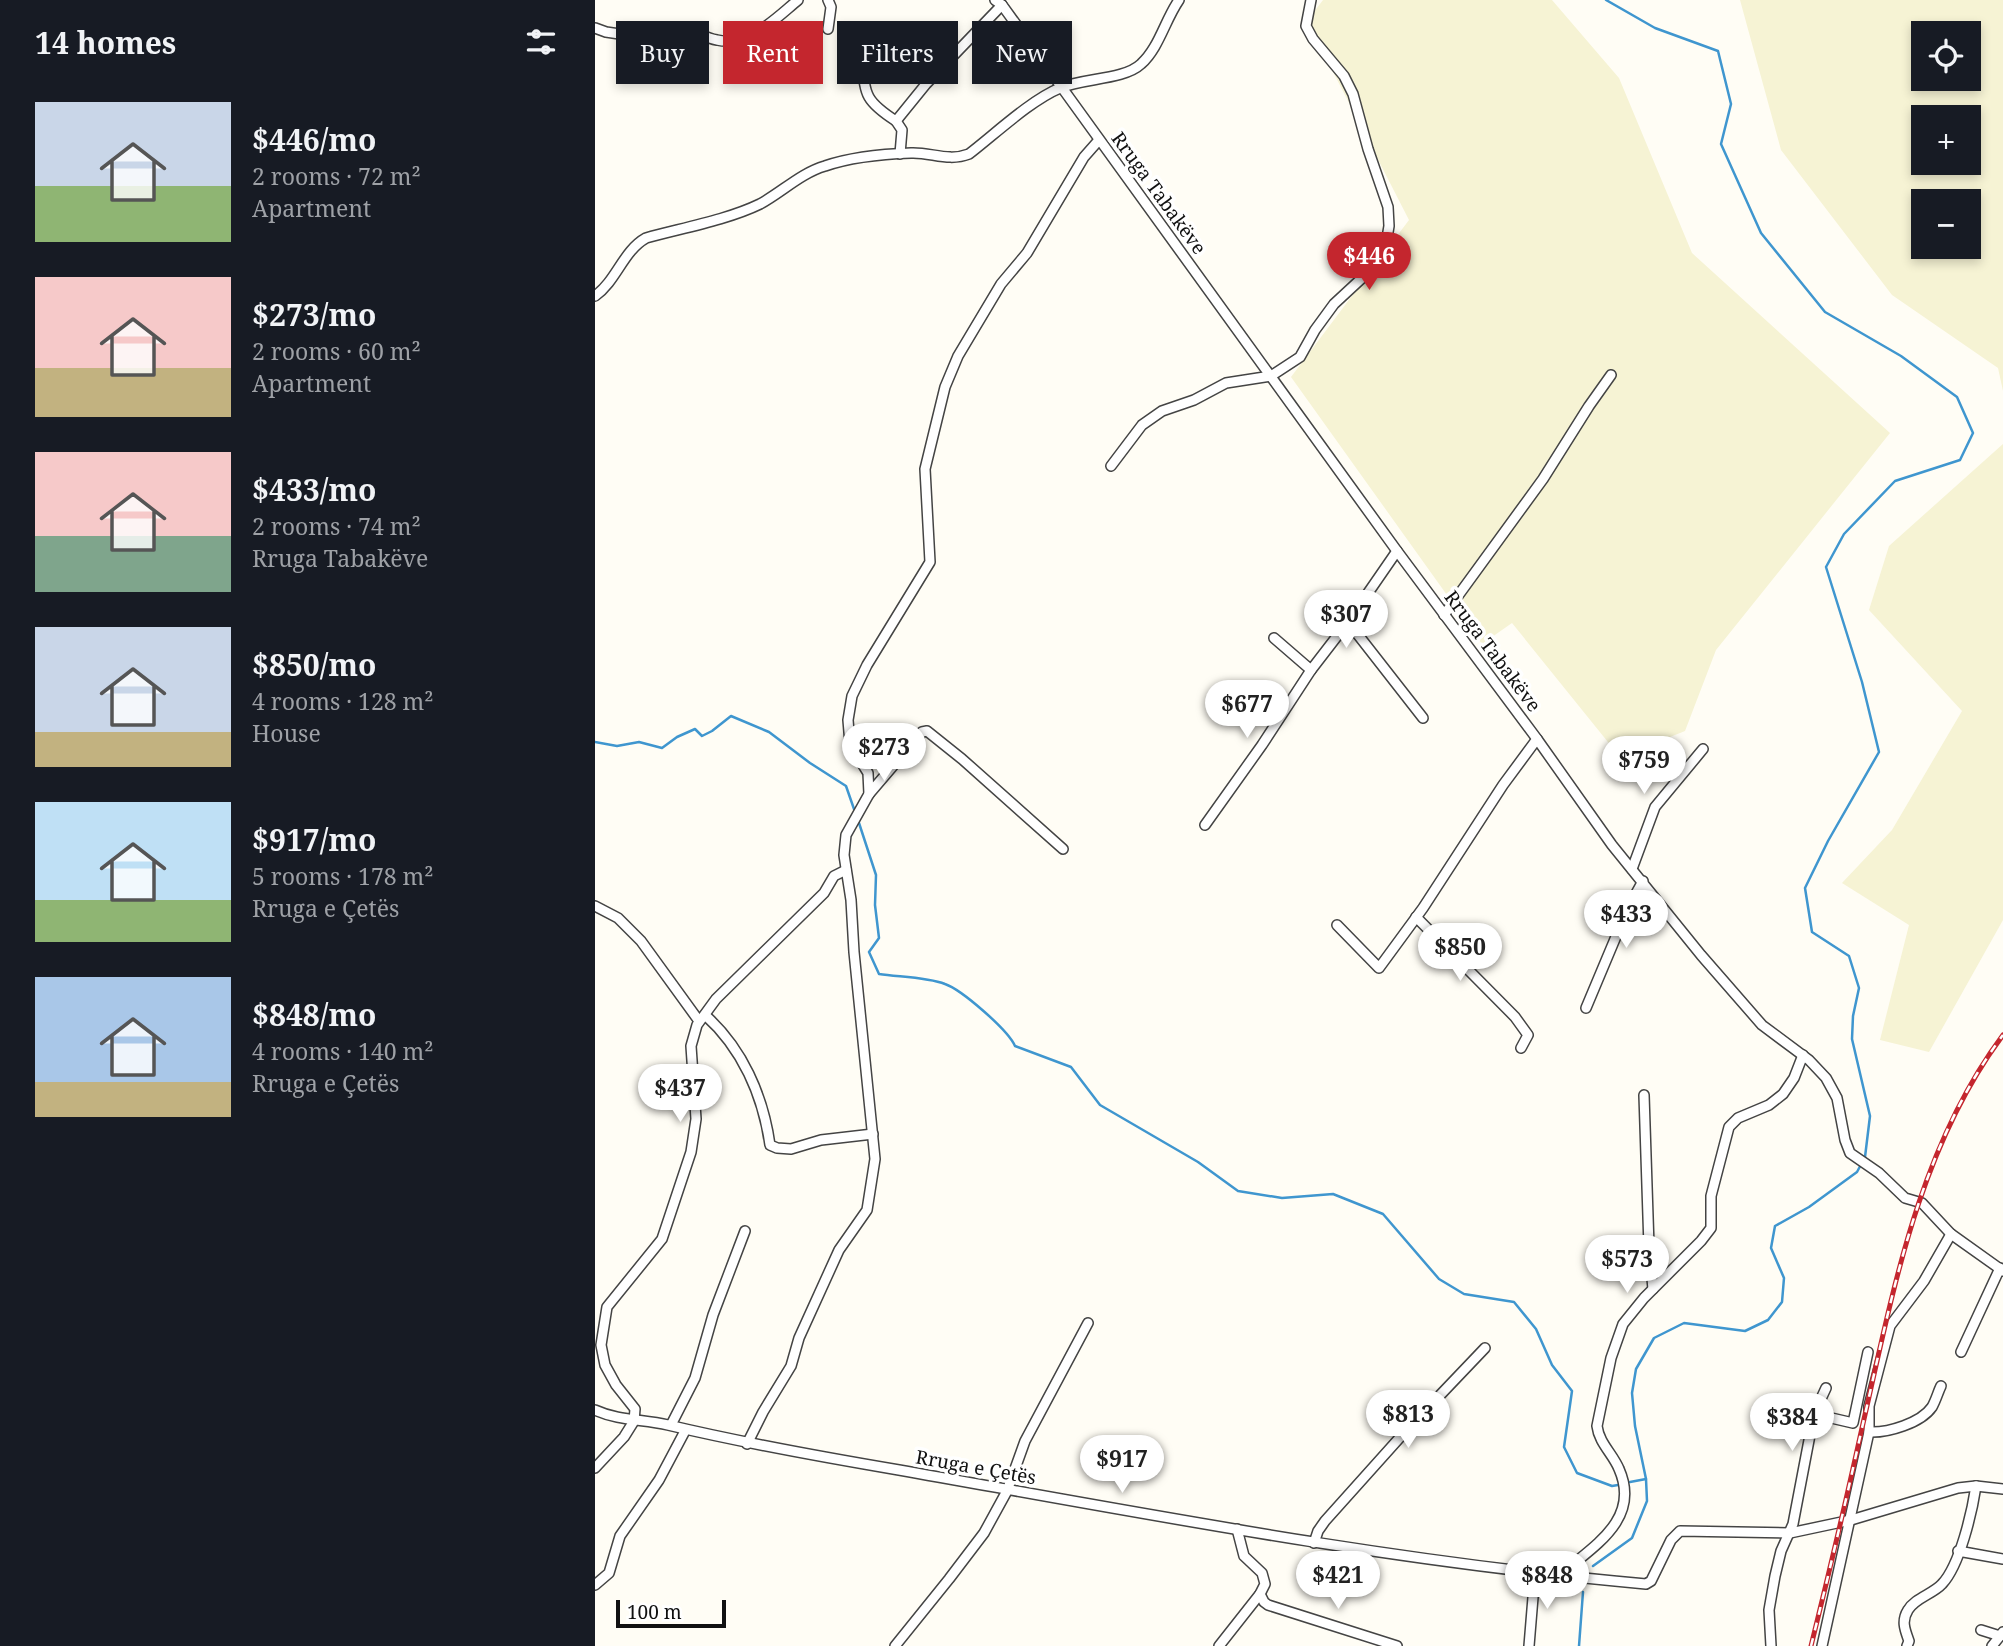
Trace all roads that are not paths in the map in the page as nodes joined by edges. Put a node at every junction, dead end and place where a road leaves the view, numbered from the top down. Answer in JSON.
{"nodes":[{"id":1,"x":798,"y":0,"type":"edge"},
{"id":2,"x":828,"y":0,"type":"edge"},
{"id":3,"x":1179,"y":0,"type":"edge"},
{"id":4,"x":1311,"y":0,"type":"edge"},
{"id":5,"x":998,"y":3,"type":"edge"},
{"id":6,"x":595,"y":28,"type":"edge"},
{"id":7,"x":828,"y":29,"type":"dead end"},
{"id":8,"x":865,"y":84,"type":"edge"},
{"id":9,"x":1061,"y":87,"type":"junction"},
{"id":10,"x":896,"y":121,"type":"junction"},
{"id":11,"x":1099,"y":140,"type":"junction"},
{"id":12,"x":900,"y":154,"type":"junction"},
{"id":13,"x":595,"y":296,"type":"edge"},
{"id":14,"x":1611,"y":375,"type":"dead end"},
{"id":15,"x":1271,"y":376,"type":"junction"},
{"id":16,"x":1111,"y":466,"type":"dead end"},
{"id":17,"x":1397,"y":551,"type":"junction"},
{"id":18,"x":1444,"y":615,"type":"junction"},
{"id":19,"x":1348,"y":622,"type":"junction"},
{"id":20,"x":1274,"y":638,"type":"dead end"},
{"id":21,"x":1311,"y":670,"type":"junction"},
{"id":22,"x":1423,"y":718,"type":"dead end"},
{"id":23,"x":1537,"y":739,"type":"junction"},
{"id":24,"x":1703,"y":749,"type":"dead end"},
{"id":25,"x":869,"y":794,"type":"junction"},
{"id":26,"x":1205,"y":825,"type":"dead end"},
{"id":27,"x":1063,"y":849,"type":"dead end"},
{"id":28,"x":1632,"y":869,"type":"junction"},
{"id":29,"x":846,"y":870,"type":"junction"},
{"id":30,"x":1643,"y":881,"type":"junction"},
{"id":31,"x":595,"y":906,"type":"edge"},
{"id":32,"x":1416,"y":917,"type":"junction"},
{"id":33,"x":1337,"y":925,"type":"dead end"},
{"id":34,"x":1586,"y":1008,"type":"dead end"},
{"id":35,"x":702,"y":1018,"type":"junction"},
{"id":36,"x":1521,"y":1048,"type":"dead end"},
{"id":37,"x":1803,"y":1055,"type":"junction"},
{"id":38,"x":1644,"y":1095,"type":"dead end"},
{"id":39,"x":873,"y":1134,"type":"junction"},
{"id":40,"x":745,"y":1231,"type":"dead end"},
{"id":41,"x":1951,"y":1234,"type":"junction"},
{"id":42,"x":2001,"y":1270,"type":"edge"},
{"id":43,"x":1653,"y":1289,"type":"junction"},
{"id":44,"x":1087,"y":1323,"type":"dead end"},
{"id":45,"x":1485,"y":1348,"type":"dead end"},
{"id":46,"x":1868,"y":1352,"type":"dead end"},
{"id":47,"x":1961,"y":1352,"type":"dead end"},
{"id":48,"x":1941,"y":1386,"type":"dead end"},
{"id":49,"x":1826,"y":1388,"type":"dead end"},
{"id":50,"x":595,"y":1410,"type":"edge"},
{"id":51,"x":1814,"y":1414,"type":"junction"},
{"id":52,"x":635,"y":1421,"type":"junction"},
{"id":53,"x":671,"y":1425,"type":"junction"},
{"id":54,"x":685,"y":1431,"type":"junction"},
{"id":55,"x":1869,"y":1432,"type":"junction"},
{"id":56,"x":747,"y":1444,"type":"junction"},
{"id":57,"x":595,"y":1468,"type":"edge"},
{"id":58,"x":1976,"y":1486,"type":"junction"},
{"id":59,"x":2003,"y":1489,"type":"edge"},
{"id":60,"x":1007,"y":1491,"type":"junction"},
{"id":61,"x":1851,"y":1520,"type":"junction"},
{"id":62,"x":1237,"y":1529,"type":"junction"},
{"id":63,"x":1790,"y":1533,"type":"junction"},
{"id":64,"x":1314,"y":1542,"type":"junction"},
{"id":65,"x":1958,"y":1551,"type":"junction"},
{"id":66,"x":2003,"y":1559,"type":"edge"},
{"id":67,"x":1535,"y":1573,"type":"junction"},
{"id":68,"x":1559,"y":1576,"type":"junction"},
{"id":69,"x":595,"y":1585,"type":"edge"},
{"id":70,"x":1260,"y":1594,"type":"junction"},
{"id":71,"x":1981,"y":1630,"type":"dead end"},
{"id":72,"x":2002,"y":1634,"type":"edge"},
{"id":73,"x":895,"y":1646,"type":"edge"},
{"id":74,"x":1219,"y":1646,"type":"edge"},
{"id":75,"x":1397,"y":1646,"type":"edge"},
{"id":76,"x":1529,"y":1646,"type":"edge"},
{"id":77,"x":1771,"y":1646,"type":"edge"},
{"id":78,"x":1822,"y":1646,"type":"edge"},
{"id":79,"x":1907,"y":1646,"type":"edge"},
{"id":80,"x":1992,"y":1646,"type":"edge"}],
"edges":[{"from":1,"to":6,"type":"street"},
{"from":2,"to":7,"type":"street"},
{"from":3,"to":9,"type":"street"},
{"from":4,"to":15,"type":"street"},
{"from":5,"to":9,"type":"street","name":"Rruga Tabakëve"},
{"from":5,"to":10,"type":"street"},
{"from":8,"to":10,"type":"street"},
{"from":9,"to":11,"type":"street","name":"Rruga Tabakëve"},
{"from":9,"to":12,"type":"street"},
{"from":10,"to":12,"type":"street"},
{"from":11,"to":15,"type":"street","name":"Rruga Tabakëve"},
{"from":11,"to":25,"type":"street"},
{"from":12,"to":13,"type":"street"},
{"from":14,"to":18,"type":"street"},
{"from":15,"to":16,"type":"street"},
{"from":15,"to":17,"type":"street","name":"Rruga Tabakëve"},
{"from":17,"to":18,"type":"street","name":"Rruga Tabakëve"},
{"from":17,"to":19,"type":"street"},
{"from":18,"to":23,"type":"street","name":"Rruga Tabakëve"},
{"from":19,"to":21,"type":"street"},
{"from":19,"to":22,"type":"street"},
{"from":20,"to":21,"type":"street"},
{"from":21,"to":26,"type":"street"},
{"from":23,"to":28,"type":"street","name":"Rruga Tabakëve"},
{"from":23,"to":32,"type":"street"},
{"from":24,"to":28,"type":"street"},
{"from":25,"to":27,"type":"street"},
{"from":25,"to":29,"type":"street"},
{"from":28,"to":30,"type":"street","name":"Rruga Tabakëve"},
{"from":29,"to":35,"type":"street"},
{"from":29,"to":39,"type":"street"},
{"from":30,"to":34,"type":"street"},
{"from":30,"to":37,"type":"street","name":"Rruga Tabakëve"},
{"from":31,"to":35,"type":"street"},
{"from":32,"to":33,"type":"street"},
{"from":32,"to":36,"type":"street"},
{"from":35,"to":39,"type":"street"},
{"from":35,"to":52,"type":"street"},
{"from":37,"to":41,"type":"street","name":"Rruga Tabakëve"},
{"from":37,"to":43,"type":"street"},
{"from":38,"to":43,"type":"street"},
{"from":39,"to":56,"type":"street"},
{"from":40,"to":53,"type":"street"},
{"from":41,"to":42,"type":"street","name":"Rruga Tabakëve"},
{"from":41,"to":55,"type":"street"},
{"from":42,"to":47,"type":"street"},
{"from":43,"to":68,"type":"street"},
{"from":44,"to":60,"type":"street"},
{"from":45,"to":64,"type":"street"},
{"from":46,"to":51,"type":"street"},
{"from":48,"to":55,"type":"street"},
{"from":49,"to":51,"type":"street"},
{"from":50,"to":52,"type":"street","name":"Rruga e Çetës"},
{"from":51,"to":63,"type":"street"},
{"from":52,"to":53,"type":"street","name":"Rruga e Çetës"},
{"from":52,"to":57,"type":"street"},
{"from":53,"to":54,"type":"street","name":"Rruga e Çetës"},
{"from":54,"to":56,"type":"street","name":"Rruga e Çetës"},
{"from":54,"to":69,"type":"street"},
{"from":55,"to":61,"type":"street"},
{"from":56,"to":60,"type":"street","name":"Rruga e Çetës"},
{"from":58,"to":59,"type":"street"},
{"from":58,"to":61,"type":"street"},
{"from":58,"to":65,"type":"street"},
{"from":60,"to":62,"type":"street","name":"Rruga e Çetës"},
{"from":60,"to":73,"type":"street"},
{"from":61,"to":63,"type":"street"},
{"from":61,"to":78,"type":"street"},
{"from":62,"to":64,"type":"street","name":"Rruga e Çetës"},
{"from":62,"to":70,"type":"street"},
{"from":63,"to":68,"type":"street","name":"Rruga e Çetës"},
{"from":63,"to":77,"type":"street"},
{"from":64,"to":67,"type":"street","name":"Rruga e Çetës"},
{"from":65,"to":66,"type":"street"},
{"from":65,"to":79,"type":"street"},
{"from":67,"to":68,"type":"street","name":"Rruga e Çetës"},
{"from":67,"to":76,"type":"street"},
{"from":70,"to":74,"type":"street"},
{"from":70,"to":75,"type":"street"},
{"from":71,"to":72,"type":"street"},
{"from":72,"to":80,"type":"street"}]}
